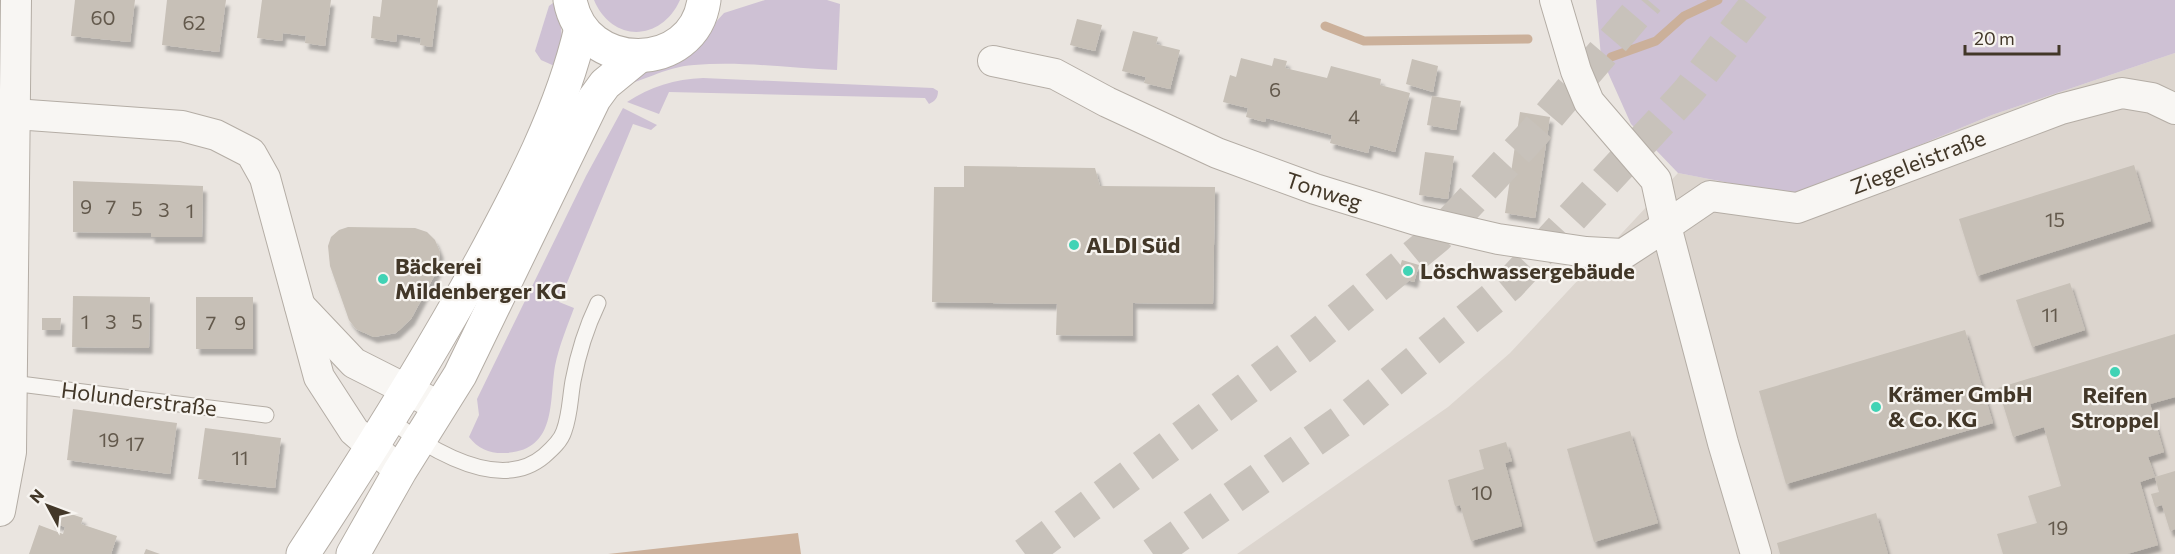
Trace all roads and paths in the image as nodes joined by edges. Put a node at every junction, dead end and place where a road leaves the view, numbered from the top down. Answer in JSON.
{"nodes":[{"id":1,"x":16,"y":0,"type":"edge"},
{"id":2,"x":1555,"y":0,"type":"edge"},
{"id":3,"x":711,"y":3,"type":"edge"},
{"id":4,"x":576,"y":14,"type":"edge"},
{"id":5,"x":638,"y":57,"type":"junction"},
{"id":6,"x":993,"y":61,"type":"dead end"},
{"id":7,"x":2175,"y":109,"type":"edge"},
{"id":8,"x":7,"y":113,"type":"edge"},
{"id":9,"x":1666,"y":226,"type":"junction"},
{"id":10,"x":298,"y":303,"type":"junction"},
{"id":11,"x":598,"y":303,"type":"dead end"},
{"id":12,"x":12,"y":383,"type":"junction"},
{"id":13,"x":408,"y":392,"type":"junction"},
{"id":14,"x":441,"y":406,"type":"junction"},
{"id":15,"x":266,"y":415,"type":"dead end"},
{"id":16,"x":390,"y":420,"type":"junction"},
{"id":17,"x":420,"y":440,"type":"junction"},
{"id":18,"x":371,"y":448,"type":"junction"},
{"id":19,"x":400,"y":471,"type":"junction"},
{"id":20,"x":0,"y":511,"type":"edge"},
{"id":21,"x":303,"y":554,"type":"edge"},
{"id":22,"x":353,"y":554,"type":"edge"},
{"id":23,"x":1756,"y":554,"type":"edge"}],
"edges":[{"from":1,"to":8,"type":"street"},
{"from":2,"to":9,"type":"street"},
{"from":3,"to":5,"type":"street"},
{"from":4,"to":5,"type":"street"},
{"from":4,"to":13,"type":"street"},
{"from":5,"to":14,"type":"street"},
{"from":6,"to":9,"type":"street","name":"Tonweg"},
{"from":7,"to":9,"type":"street","name":"Ziegeleistraße"},
{"from":8,"to":10,"type":"street"},
{"from":8,"to":12,"type":"street"},
{"from":9,"to":23,"type":"street"},
{"from":10,"to":13,"type":"street"},
{"from":10,"to":18,"type":"street"},
{"from":11,"to":17,"type":"lane"},
{"from":12,"to":15,"type":"lane","name":"Holunderstraße"},
{"from":12,"to":20,"type":"street"},
{"from":13,"to":14,"type":"street"},
{"from":13,"to":16,"type":"street"},
{"from":14,"to":17,"type":"street"},
{"from":16,"to":17,"type":"lane"},
{"from":16,"to":18,"type":"street"},
{"from":17,"to":19,"type":"street"},
{"from":18,"to":19,"type":"street"},
{"from":18,"to":21,"type":"street"},
{"from":19,"to":22,"type":"street"}]}
